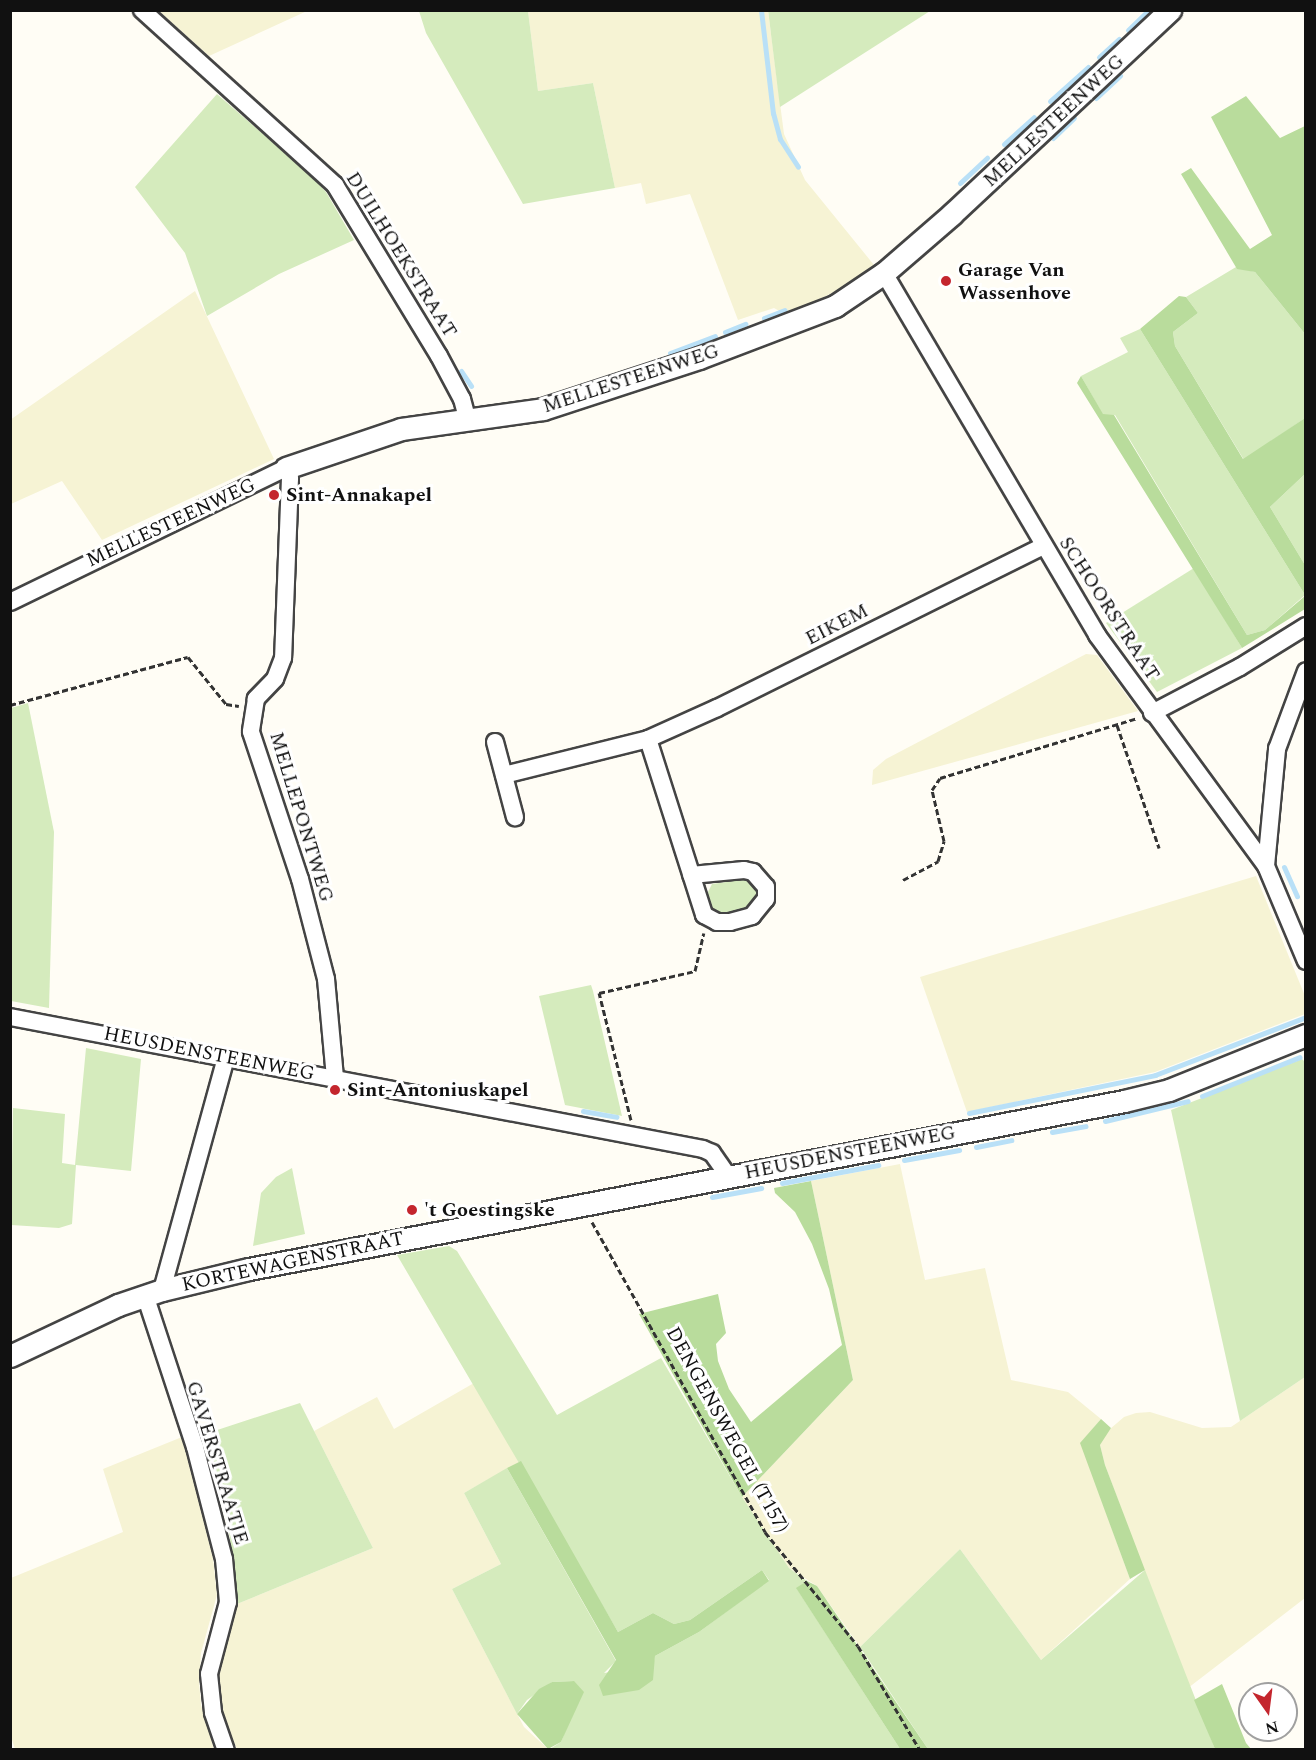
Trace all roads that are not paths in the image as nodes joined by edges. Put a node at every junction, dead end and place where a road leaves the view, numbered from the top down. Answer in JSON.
{"nodes":[{"id":1,"x":142,"y":10,"type":"edge"},
{"id":2,"x":1170,"y":10,"type":"edge"},
{"id":3,"x":884,"y":273,"type":"junction"},
{"id":4,"x":467,"y":418,"type":"junction"},
{"id":5,"x":286,"y":468,"type":"junction"},
{"id":6,"x":1043,"y":546,"type":"junction"},
{"id":7,"x":10,"y":602,"type":"edge"},
{"id":8,"x":1305,"y":626,"type":"edge"},
{"id":9,"x":1305,"y":671,"type":"edge"},
{"id":10,"x":1152,"y":713,"type":"junction"},
{"id":11,"x":648,"y":739,"type":"junction"},
{"id":12,"x":495,"y":742,"type":"dead end"},
{"id":13,"x":504,"y":775,"type":"junction"},
{"id":14,"x":515,"y":817,"type":"dead end"},
{"id":15,"x":1266,"y":866,"type":"junction"},
{"id":16,"x":692,"y":875,"type":"junction"},
{"id":17,"x":1305,"y":960,"type":"edge"},
{"id":18,"x":10,"y":1017,"type":"edge"},
{"id":19,"x":1305,"y":1035,"type":"edge"},
{"id":20,"x":226,"y":1058,"type":"junction"},
{"id":21,"x":335,"y":1078,"type":"junction"},
{"id":22,"x":728,"y":1176,"type":"junction"},
{"id":23,"x":153,"y":1292,"type":"junction"},
{"id":24,"x":10,"y":1356,"type":"edge"},
{"id":25,"x":226,"y":1749,"type":"edge"}],
"edges":[{"from":1,"to":4,"type":"street","name":"DUILHOEKSTRAAT"},
{"from":2,"to":3,"type":"street","name":"MELLESTEENWEG"},
{"from":3,"to":4,"type":"street","name":"MELLESTEENWEG"},
{"from":3,"to":6,"type":"street","name":"SCHOORSTRAAT"},
{"from":4,"to":5,"type":"street","name":"MELLESTEENWEG"},
{"from":5,"to":7,"type":"street","name":"MELLESTEENWEG"},
{"from":5,"to":21,"type":"street","name":"MELLEPONTWEG"},
{"from":6,"to":10,"type":"street","name":"SCHOORSTRAAT"},
{"from":6,"to":11,"type":"street","name":"EIKEM"},
{"from":8,"to":10,"type":"street"},
{"from":9,"to":15,"type":"street"},
{"from":10,"to":15,"type":"street","name":"SCHOORSTRAAT"},
{"from":11,"to":13,"type":"street","name":"EIKEM"},
{"from":11,"to":16,"type":"street"},
{"from":12,"to":13,"type":"street"},
{"from":13,"to":14,"type":"street"},
{"from":15,"to":17,"type":"street","name":"SCHOORSTRAAT"},
{"from":16,"to":16,"type":"street"},
{"from":18,"to":20,"type":"street","name":"HEUSDENSTEENWEG"},
{"from":19,"to":22,"type":"street","name":"HEUSDENSTEENWEG"},
{"from":20,"to":21,"type":"street","name":"HEUSDENSTEENWEG"},
{"from":20,"to":23,"type":"street"},
{"from":21,"to":22,"type":"street","name":"HEUSDENSTEENWEG"},
{"from":22,"to":23,"type":"street","name":"KORTEWAGENSTRAAT"},
{"from":23,"to":24,"type":"street","name":"KORTEWAGENSTRAAT"},
{"from":23,"to":25,"type":"street","name":"GAVERSTRAATJE"}]}
